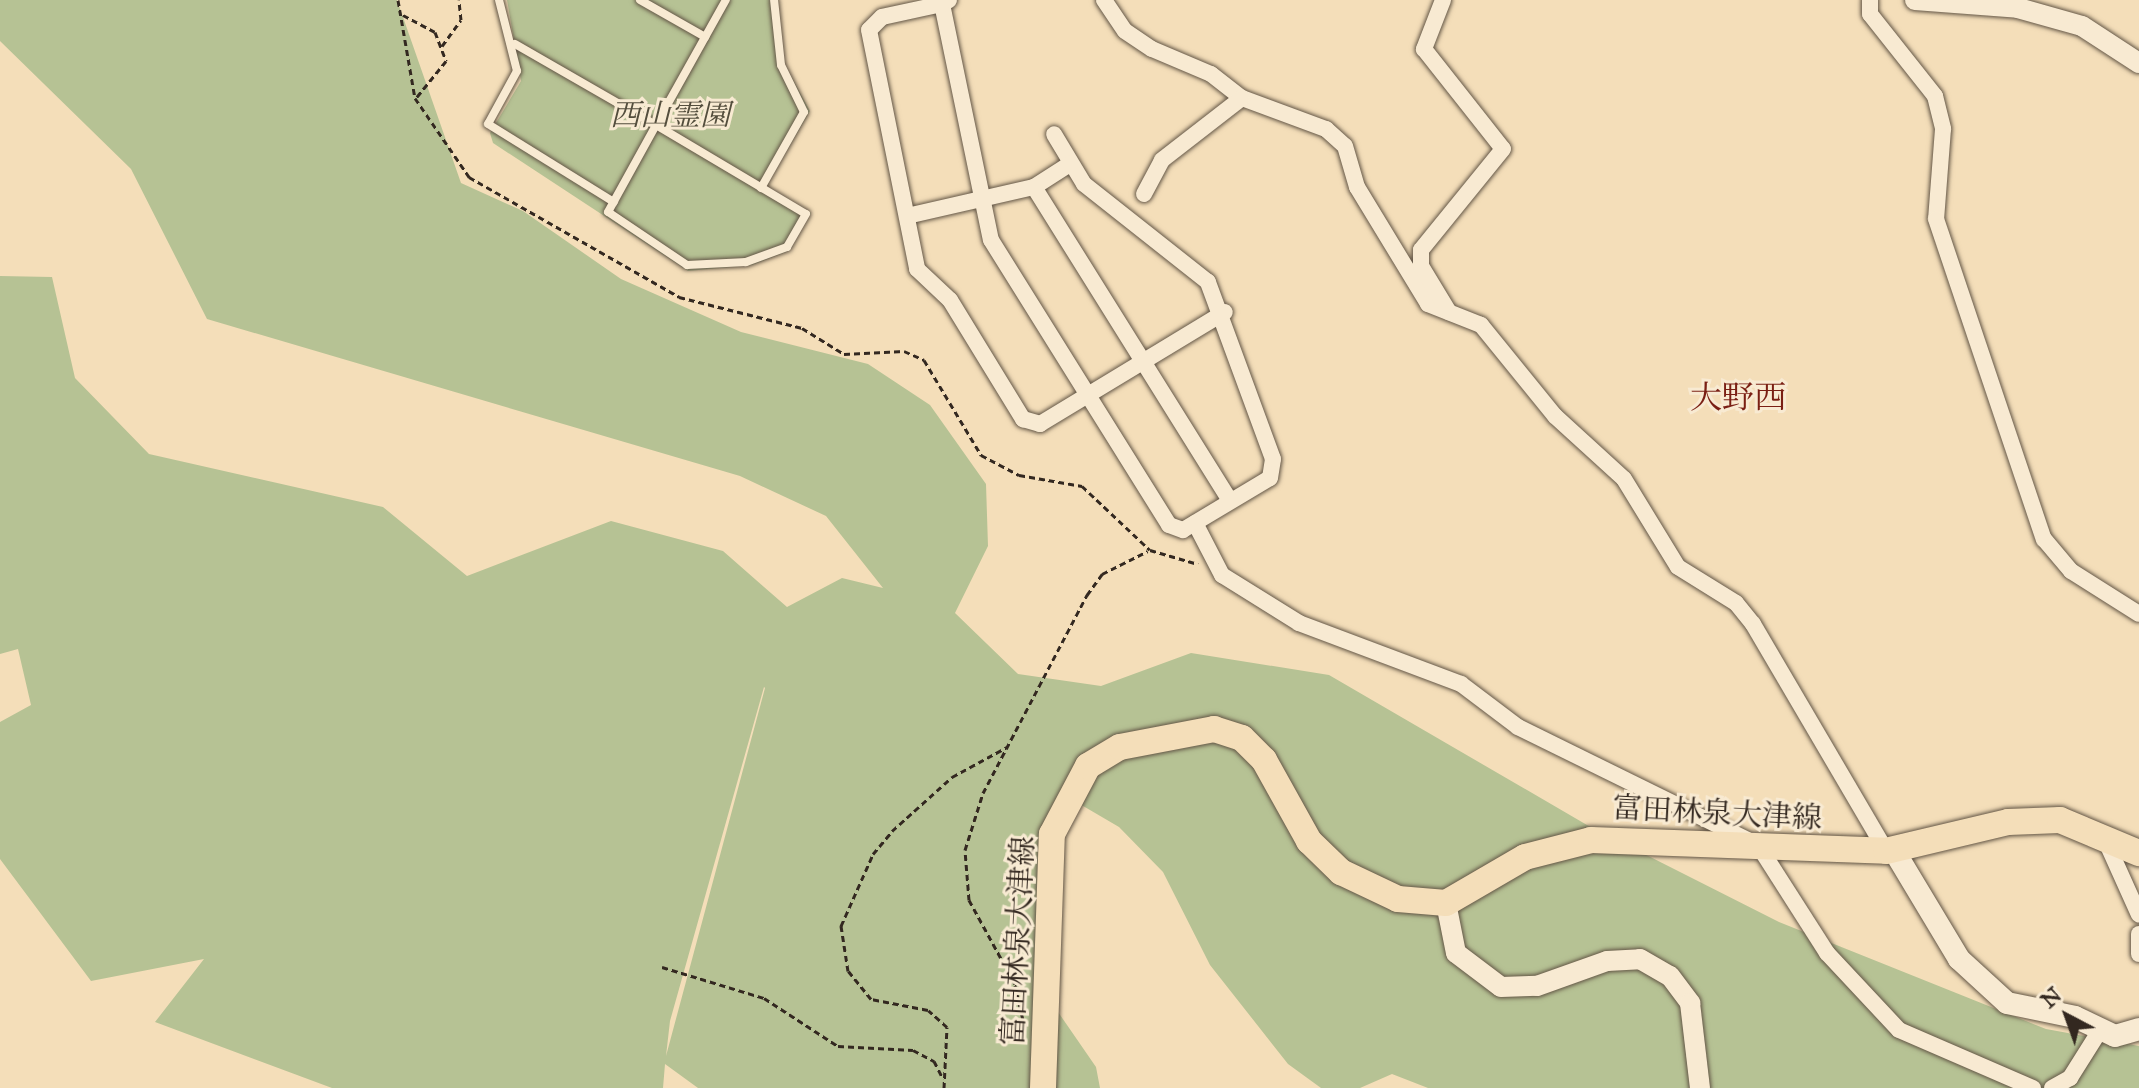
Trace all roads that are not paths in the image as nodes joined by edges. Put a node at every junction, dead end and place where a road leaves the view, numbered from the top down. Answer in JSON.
{"nodes":[{"id":1,"x":499,"y":0,"type":"edge"},
{"id":2,"x":640,"y":0,"type":"edge"},
{"id":3,"x":726,"y":0,"type":"edge"},
{"id":4,"x":774,"y":0,"type":"edge"},
{"id":5,"x":1104,"y":0,"type":"edge"},
{"id":6,"x":1443,"y":0,"type":"edge"},
{"id":7,"x":1870,"y":0,"type":"edge"},
{"id":8,"x":1915,"y":0,"type":"edge"},
{"id":9,"x":945,"y":2,"type":"edge"},
{"id":10,"x":705,"y":37,"type":"junction"},
{"id":11,"x":515,"y":44,"type":"junction"},
{"id":12,"x":2139,"y":63,"type":"edge"},
{"id":13,"x":1242,"y":98,"type":"junction"},
{"id":14,"x":656,"y":125,"type":"junction"},
{"id":15,"x":1054,"y":134,"type":"dead end"},
{"id":16,"x":1070,"y":164,"type":"junction"},
{"id":17,"x":1034,"y":187,"type":"junction"},
{"id":18,"x":761,"y":188,"type":"junction"},
{"id":19,"x":1144,"y":194,"type":"dead end"},
{"id":20,"x":614,"y":202,"type":"junction"},
{"id":21,"x":980,"y":204,"type":"junction"},
{"id":22,"x":907,"y":216,"type":"junction"},
{"id":23,"x":1225,"y":312,"type":"junction"},
{"id":24,"x":1452,"y":317,"type":"junction"},
{"id":25,"x":1143,"y":359,"type":"junction"},
{"id":26,"x":1086,"y":395,"type":"junction"},
{"id":27,"x":1230,"y":501,"type":"junction"},
{"id":28,"x":1195,"y":523,"type":"junction"},
{"id":29,"x":2139,"y":614,"type":"edge"},
{"id":30,"x":2104,"y":835,"type":"junction"},
{"id":31,"x":1758,"y":845,"type":"junction"},
{"id":32,"x":1889,"y":850,"type":"junction"},
{"id":33,"x":2139,"y":853,"type":"edge"},
{"id":34,"x":1446,"y":903,"type":"junction"},
{"id":35,"x":2139,"y":915,"type":"edge"},
{"id":36,"x":2139,"y":934,"type":"edge"},
{"id":37,"x":2139,"y":954,"type":"edge"},
{"id":38,"x":2139,"y":1029,"type":"edge"},
{"id":39,"x":2099,"y":1032,"type":"junction"},
{"id":40,"x":1043,"y":1088,"type":"edge"},
{"id":41,"x":1700,"y":1088,"type":"edge"},
{"id":42,"x":2033,"y":1088,"type":"edge"},
{"id":43,"x":2052,"y":1088,"type":"edge"}],
"edges":[{"from":1,"to":11,"type":"lane"},
{"from":2,"to":10,"type":"lane"},
{"from":3,"to":10,"type":"lane"},
{"from":4,"to":18,"type":"lane"},
{"from":5,"to":13,"type":"street"},
{"from":6,"to":24,"type":"street"},
{"from":7,"to":29,"type":"street"},
{"from":8,"to":12,"type":"street"},
{"from":9,"to":21,"type":"street"},
{"from":9,"to":22,"type":"street"},
{"from":10,"to":14,"type":"lane"},
{"from":11,"to":14,"type":"lane"},
{"from":11,"to":20,"type":"lane"},
{"from":13,"to":19,"type":"street"},
{"from":13,"to":24,"type":"street"},
{"from":14,"to":18,"type":"lane"},
{"from":14,"to":20,"type":"lane"},
{"from":15,"to":16,"type":"street"},
{"from":16,"to":17,"type":"street"},
{"from":16,"to":23,"type":"street"},
{"from":17,"to":21,"type":"street"},
{"from":17,"to":25,"type":"street"},
{"from":18,"to":20,"type":"lane"},
{"from":21,"to":22,"type":"street"},
{"from":21,"to":26,"type":"street"},
{"from":22,"to":26,"type":"street"},
{"from":23,"to":25,"type":"street"},
{"from":23,"to":27,"type":"street"},
{"from":24,"to":32,"type":"street"},
{"from":25,"to":26,"type":"street"},
{"from":25,"to":27,"type":"street"},
{"from":26,"to":28,"type":"street"},
{"from":27,"to":28,"type":"street"},
{"from":28,"to":31,"type":"street"},
{"from":30,"to":32,"type":"main road","name":"富田林泉大津線"},
{"from":30,"to":33,"type":"main road","name":"富田林泉大津線"},
{"from":30,"to":35,"type":"street"},
{"from":31,"to":32,"type":"main road","name":"富田林泉大津線"},
{"from":31,"to":34,"type":"main road","name":"富田林泉大津線"},
{"from":31,"to":42,"type":"street"},
{"from":32,"to":39,"type":"main road"},
{"from":34,"to":40,"type":"main road","name":"富田林泉大津線"},
{"from":34,"to":41,"type":"street"},
{"from":36,"to":37,"type":"street"},
{"from":38,"to":39,"type":"main road"},
{"from":39,"to":43,"type":"street"}]}
